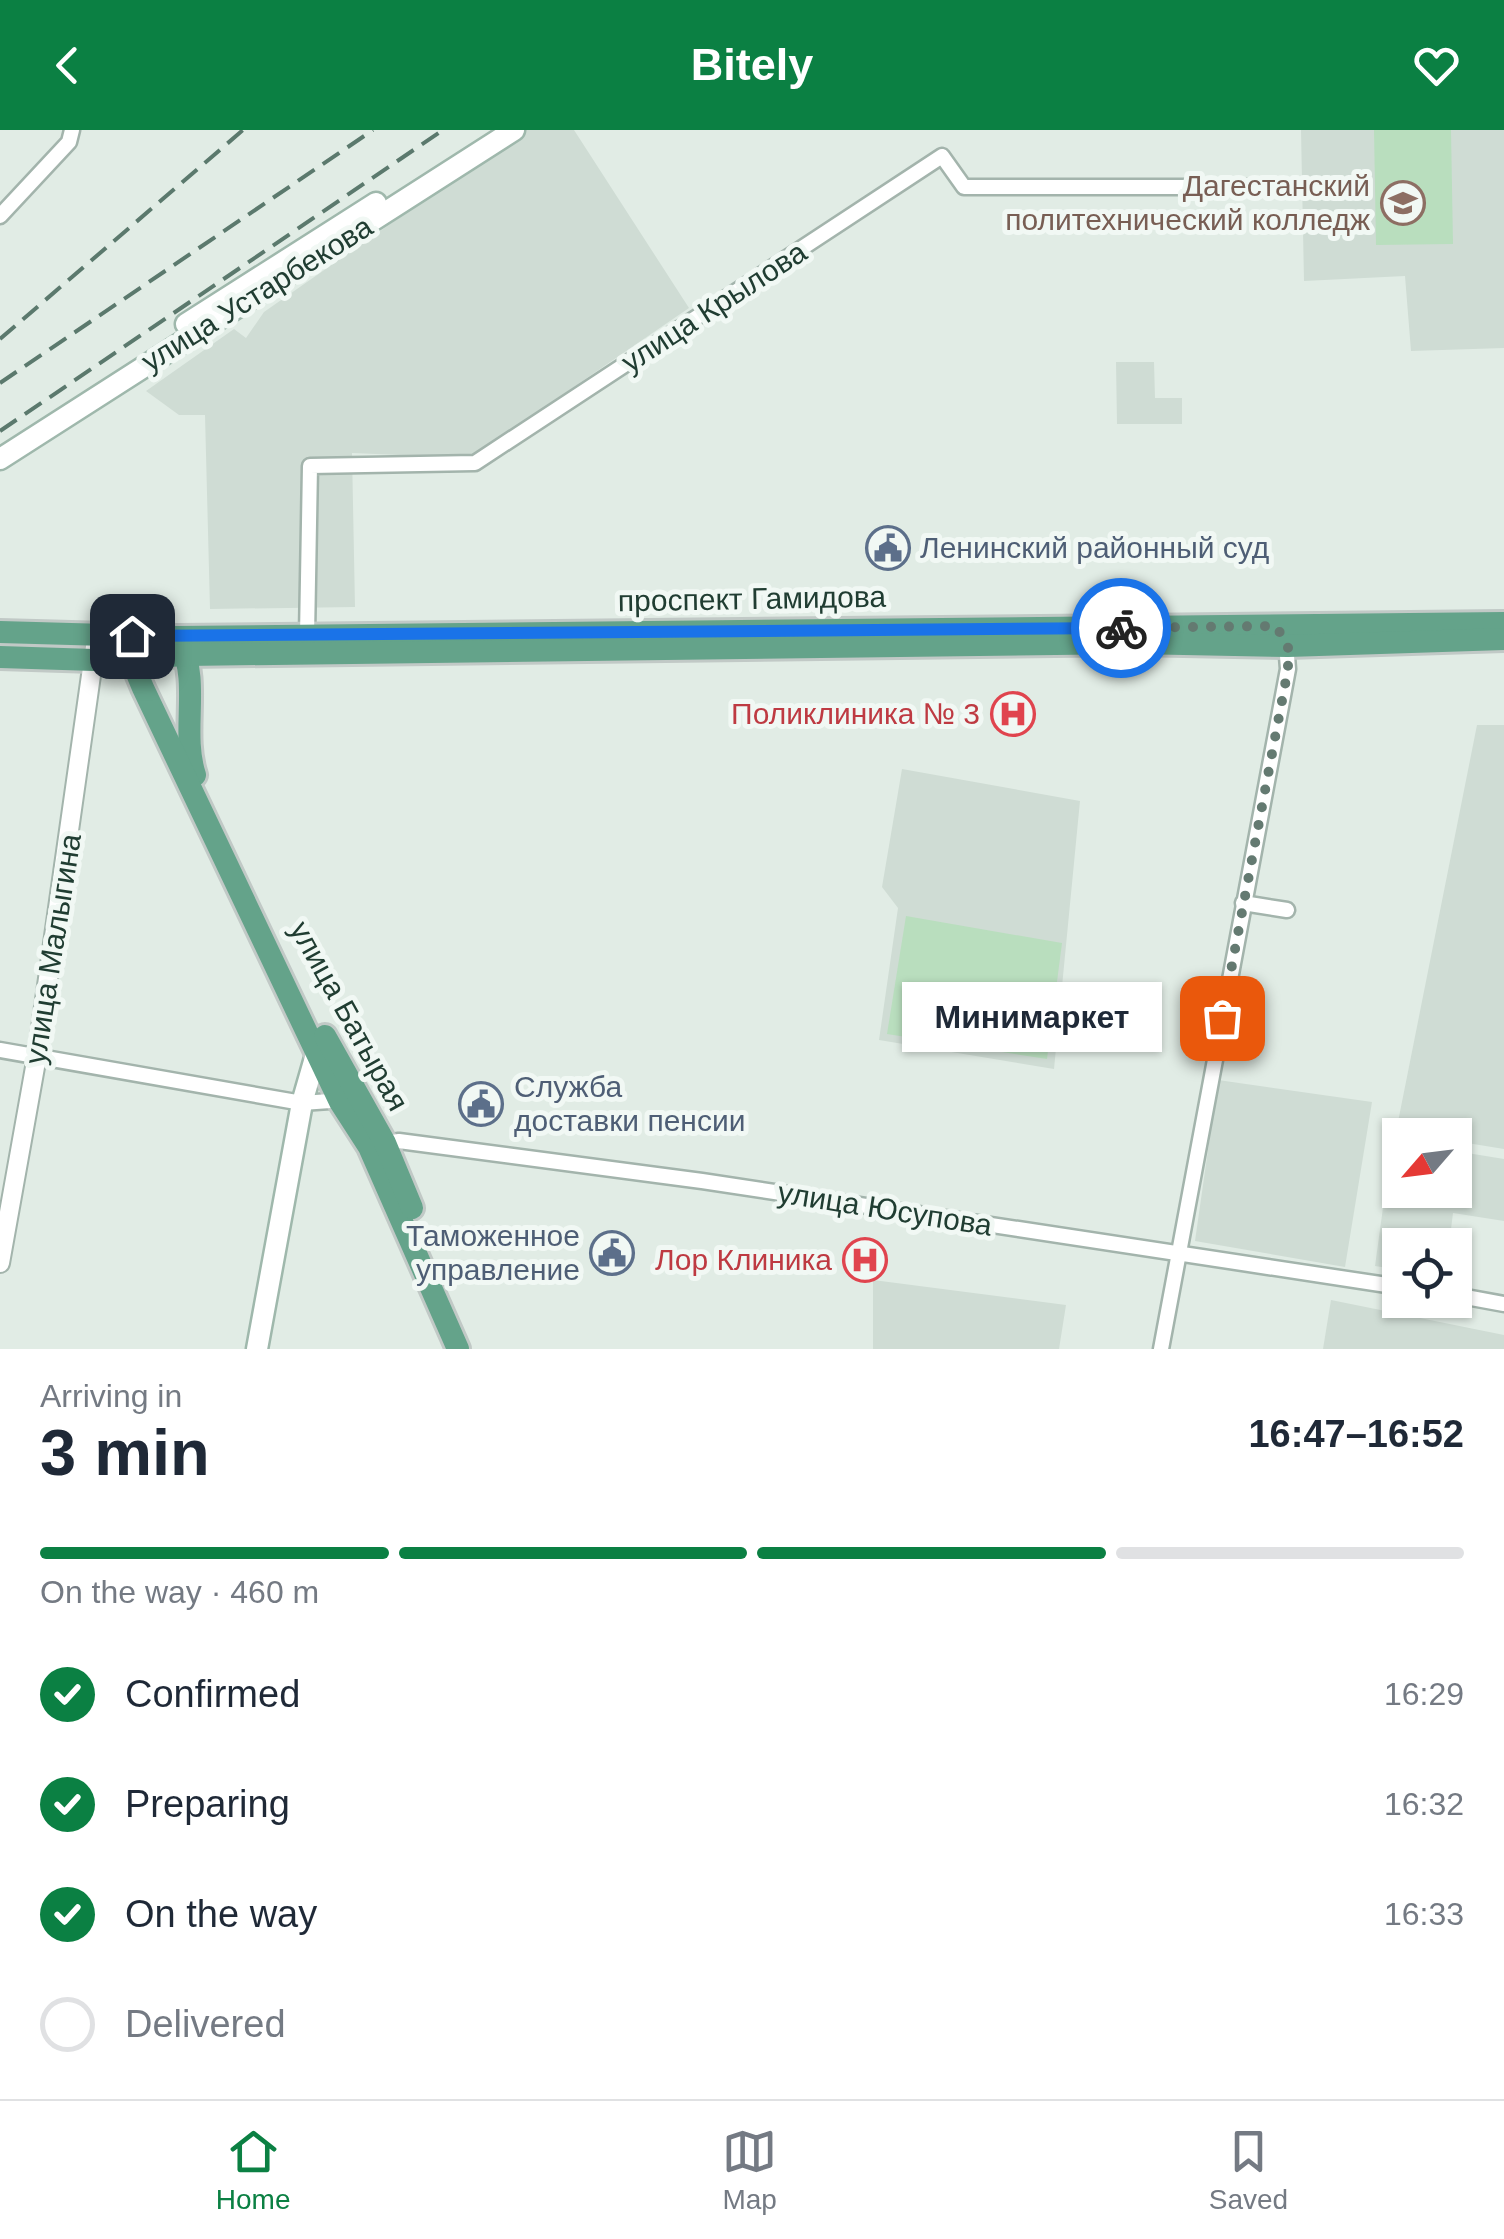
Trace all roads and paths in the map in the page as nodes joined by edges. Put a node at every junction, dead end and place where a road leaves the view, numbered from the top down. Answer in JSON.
{"nodes":[{"id":1,"x":72,"y":130,"type":"edge"},
{"id":2,"x":492,"y":130,"type":"edge"},
{"id":3,"x":514,"y":130,"type":"edge"},
{"id":4,"x":1271,"y":187,"type":"dead end"},
{"id":5,"x":0,"y":216,"type":"edge"},
{"id":6,"x":0,"y":448,"type":"edge"},
{"id":7,"x":0,"y":459,"type":"edge"},
{"id":8,"x":1504,"y":623,"type":"edge"},
{"id":9,"x":0,"y":632,"type":"edge"},
{"id":10,"x":97,"y":634,"type":"junction"},
{"id":11,"x":307,"y":636,"type":"junction"},
{"id":12,"x":1282,"y":636,"type":"junction"},
{"id":13,"x":1504,"y":639,"type":"edge"},
{"id":14,"x":429,"y":642,"type":"junction"},
{"id":15,"x":181,"y":646,"type":"junction"},
{"id":16,"x":131,"y":648,"type":"junction"},
{"id":17,"x":0,"y":658,"type":"edge"},
{"id":18,"x":94,"y":667,"type":"junction"},
{"id":19,"x":187,"y":709,"type":"junction"},
{"id":20,"x":156,"y":713,"type":"junction"},
{"id":21,"x":1243,"y":903,"type":"junction"},
{"id":22,"x":1288,"y":910,"type":"dead end"},
{"id":23,"x":321,"y":1043,"type":"junction"},
{"id":24,"x":0,"y":1050,"type":"edge"},
{"id":25,"x":38,"y":1056,"type":"junction"},
{"id":26,"x":348,"y":1098,"type":"junction"},
{"id":27,"x":302,"y":1103,"type":"junction"},
{"id":28,"x":377,"y":1145,"type":"junction"},
{"id":29,"x":1180,"y":1252,"type":"junction"},
{"id":30,"x":0,"y":1263,"type":"edge"},
{"id":31,"x":1382,"y":1283,"type":"edge"},
{"id":32,"x":1472,"y":1298,"type":"edge"},
{"id":33,"x":1504,"y":1304,"type":"edge"},
{"id":34,"x":257,"y":1349,"type":"edge"},
{"id":35,"x":458,"y":1349,"type":"edge"},
{"id":36,"x":471,"y":1349,"type":"edge"},
{"id":37,"x":1161,"y":1349,"type":"edge"}],
"edges":[{"from":1,"to":5,"type":"street"},
{"from":2,"to":6,"type":"main road"},
{"from":3,"to":7,"type":"main road","name":"улица Устарбекова"},
{"from":4,"to":11,"type":"street","name":"улица Крылова"},
{"from":8,"to":12,"type":"main road","name":"проспект Гамидова"},
{"from":9,"to":10,"type":"main road","name":"проспект Гамидова"},
{"from":10,"to":16,"type":"main road","name":"проспект Гамидова"},
{"from":10,"to":18,"type":"street","name":"улица Малыгина"},
{"from":11,"to":14,"type":"main road","name":"проспект Гамидова"},
{"from":11,"to":15,"type":"main road","name":"проспект Гамидова"},
{"from":12,"to":13,"type":"main road","name":"проспект Гамидова"},
{"from":12,"to":14,"type":"main road","name":"проспект Гамидова"},
{"from":12,"to":21,"type":"street"},
{"from":14,"to":15,"type":"main road","name":"проспект Гамидова"},
{"from":15,"to":16,"type":"main road","name":"проспект Гамидова"},
{"from":15,"to":19,"type":"main road","name":"улица Батырая"},
{"from":16,"to":18,"type":"main road","name":"проспект Гамидова"},
{"from":16,"to":20,"type":"main road","name":"улица Батырая"},
{"from":17,"to":18,"type":"main road","name":"проспект Гамидова"},
{"from":18,"to":25,"type":"street","name":"улица Малыгина"},
{"from":19,"to":20,"type":"street"},
{"from":19,"to":23,"type":"main road","name":"улица Батырая"},
{"from":20,"to":23,"type":"main road","name":"улица Батырая"},
{"from":21,"to":22,"type":"street"},
{"from":21,"to":29,"type":"street"},
{"from":23,"to":26,"type":"main road","name":"улица Батырая"},
{"from":23,"to":27,"type":"main road"},
{"from":24,"to":25,"type":"street"},
{"from":25,"to":27,"type":"street"},
{"from":25,"to":30,"type":"street","name":"улица Малыгина"},
{"from":26,"to":27,"type":"street"},
{"from":26,"to":28,"type":"main road","name":"улица Батырая"},
{"from":27,"to":34,"type":"main road"},
{"from":28,"to":29,"type":"street","name":"улица Юсупова"},
{"from":28,"to":35,"type":"main road","name":"улица Батырая"},
{"from":28,"to":36,"type":"main road","name":"улица Батырая"},
{"from":29,"to":31,"type":"street","name":"улица Юсупова"},
{"from":29,"to":37,"type":"street"},
{"from":32,"to":33,"type":"street"}]}
